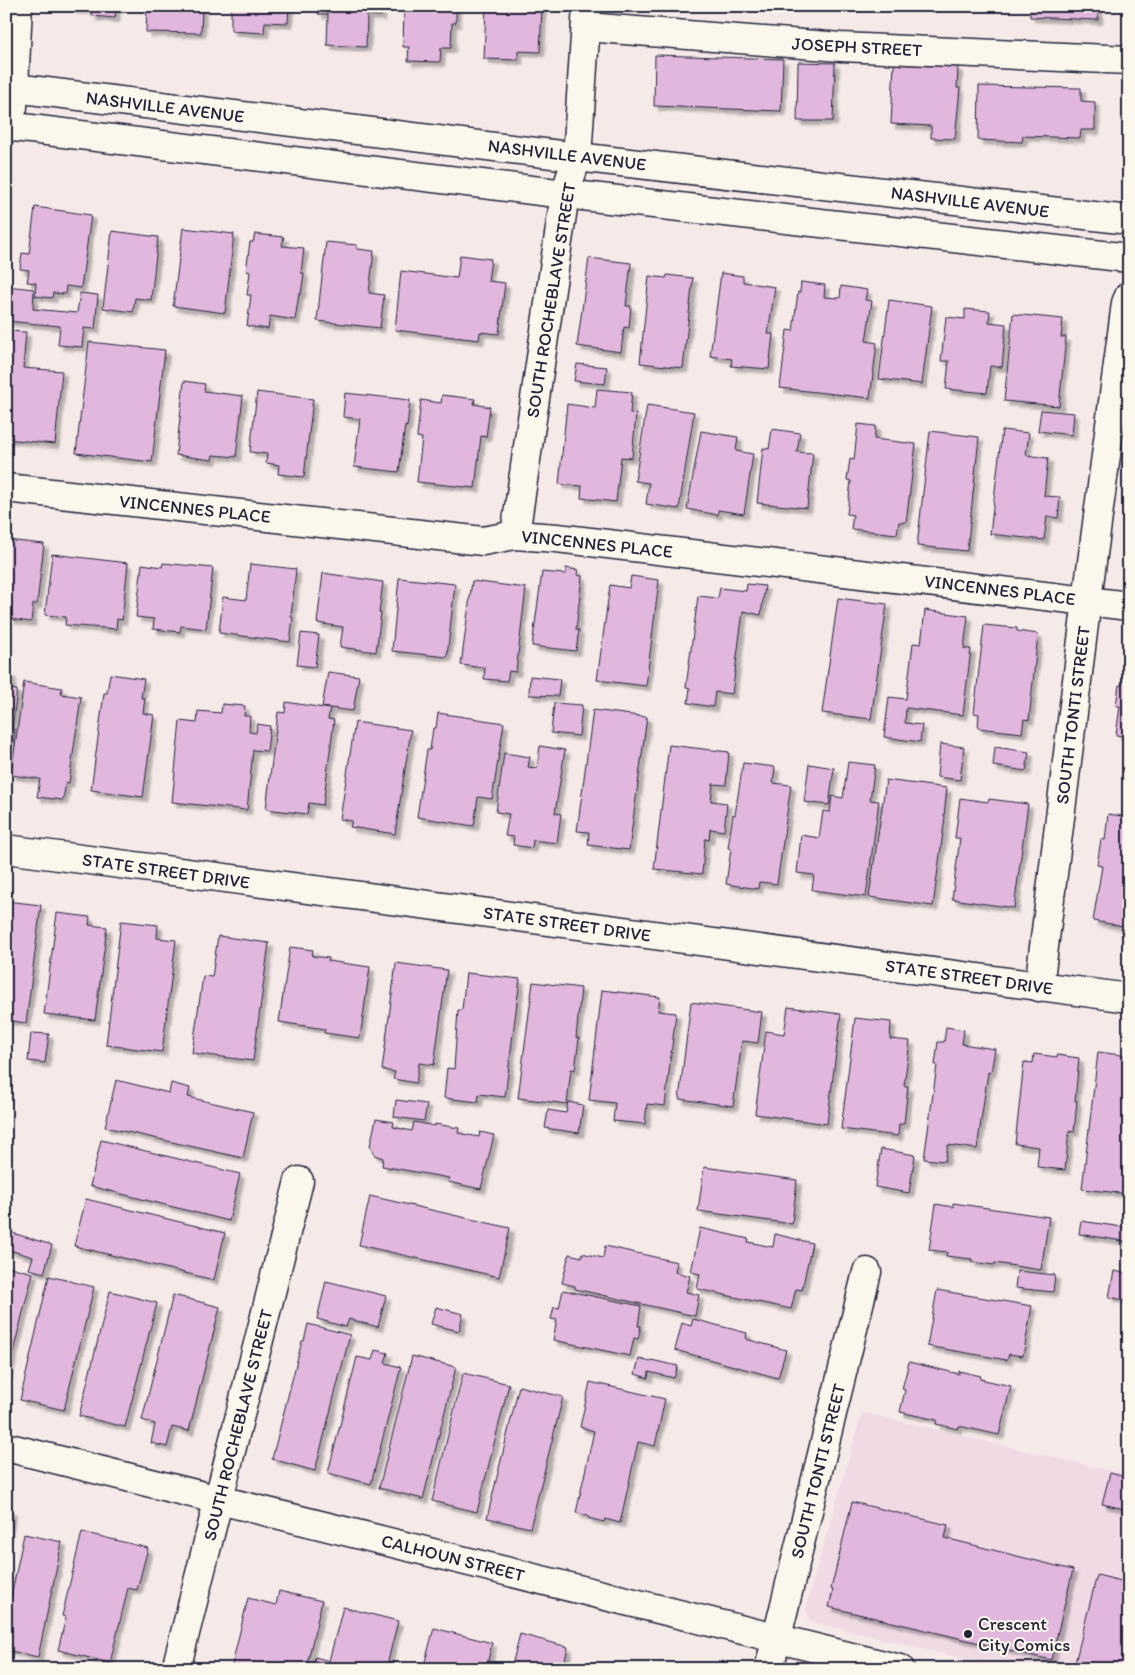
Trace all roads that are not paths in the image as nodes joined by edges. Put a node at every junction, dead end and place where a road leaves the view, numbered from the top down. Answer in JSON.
{"nodes":[{"id":1,"x":18,"y":6,"type":"edge"},
{"id":2,"x":586,"y":17,"type":"edge"},
{"id":3,"x":1129,"y":60,"type":"edge"},
{"id":4,"x":10,"y":88,"type":"edge"},
{"id":5,"x":9,"y":126,"type":"edge"},
{"id":6,"x":576,"y":157,"type":"junction"},
{"id":7,"x":565,"y":194,"type":"junction"},
{"id":8,"x":1129,"y":220,"type":"edge"},
{"id":9,"x":1129,"y":258,"type":"edge"},
{"id":10,"x":1129,"y":296,"type":"edge"},
{"id":11,"x":6,"y":488,"type":"edge"},
{"id":12,"x":515,"y":535,"type":"junction"},
{"id":13,"x":1087,"y":600,"type":"junction"},
{"id":14,"x":1129,"y":606,"type":"edge"},
{"id":15,"x":6,"y":849,"type":"edge"},
{"id":16,"x":1039,"y":987,"type":"junction"},
{"id":17,"x":1129,"y":998,"type":"edge"},
{"id":18,"x":299,"y":1181,"type":"dead end"},
{"id":19,"x":867,"y":1272,"type":"dead end"},
{"id":20,"x":6,"y":1447,"type":"edge"},
{"id":21,"x":219,"y":1500,"type":"junction"},
{"id":22,"x":777,"y":1638,"type":"junction"},
{"id":23,"x":176,"y":1669,"type":"edge"},
{"id":24,"x":769,"y":1669,"type":"edge"},
{"id":25,"x":900,"y":1669,"type":"edge"}],
"edges":[{"from":1,"to":4,"type":"street"},
{"from":2,"to":3,"type":"street","name":"JOSEPH STREET"},
{"from":2,"to":6,"type":"street","name":"SOUTH ROCHEBLAVE STREET"},
{"from":4,"to":5,"type":"street"},
{"from":4,"to":6,"type":"street","name":"NASHVILLE AVENUE"},
{"from":5,"to":7,"type":"street","name":"NASHVILLE AVENUE"},
{"from":6,"to":7,"type":"street","name":"SOUTH ROCHEBLAVE STREET"},
{"from":6,"to":8,"type":"street","name":"NASHVILLE AVENUE"},
{"from":7,"to":9,"type":"street","name":"NASHVILLE AVENUE"},
{"from":7,"to":12,"type":"street","name":"SOUTH ROCHEBLAVE STREET"},
{"from":10,"to":13,"type":"street","name":"SOUTH TONTI STREET"},
{"from":11,"to":12,"type":"street","name":"VINCENNES PLACE"},
{"from":12,"to":13,"type":"street","name":"VINCENNES PLACE"},
{"from":13,"to":14,"type":"street","name":"VINCENNES PLACE"},
{"from":13,"to":16,"type":"street","name":"SOUTH TONTI STREET"},
{"from":15,"to":16,"type":"street","name":"STATE STREET DRIVE"},
{"from":16,"to":17,"type":"street","name":"STATE STREET DRIVE"},
{"from":18,"to":21,"type":"street","name":"SOUTH ROCHEBLAVE STREET"},
{"from":19,"to":22,"type":"street","name":"SOUTH TONTI STREET"},
{"from":20,"to":21,"type":"street","name":"CALHOUN STREET"},
{"from":21,"to":22,"type":"street","name":"CALHOUN STREET"},
{"from":21,"to":23,"type":"street","name":"SOUTH ROCHEBLAVE STREET"},
{"from":22,"to":24,"type":"street","name":"SOUTH TONTI STREET"},
{"from":22,"to":25,"type":"street","name":"CALHOUN STREET"}]}
